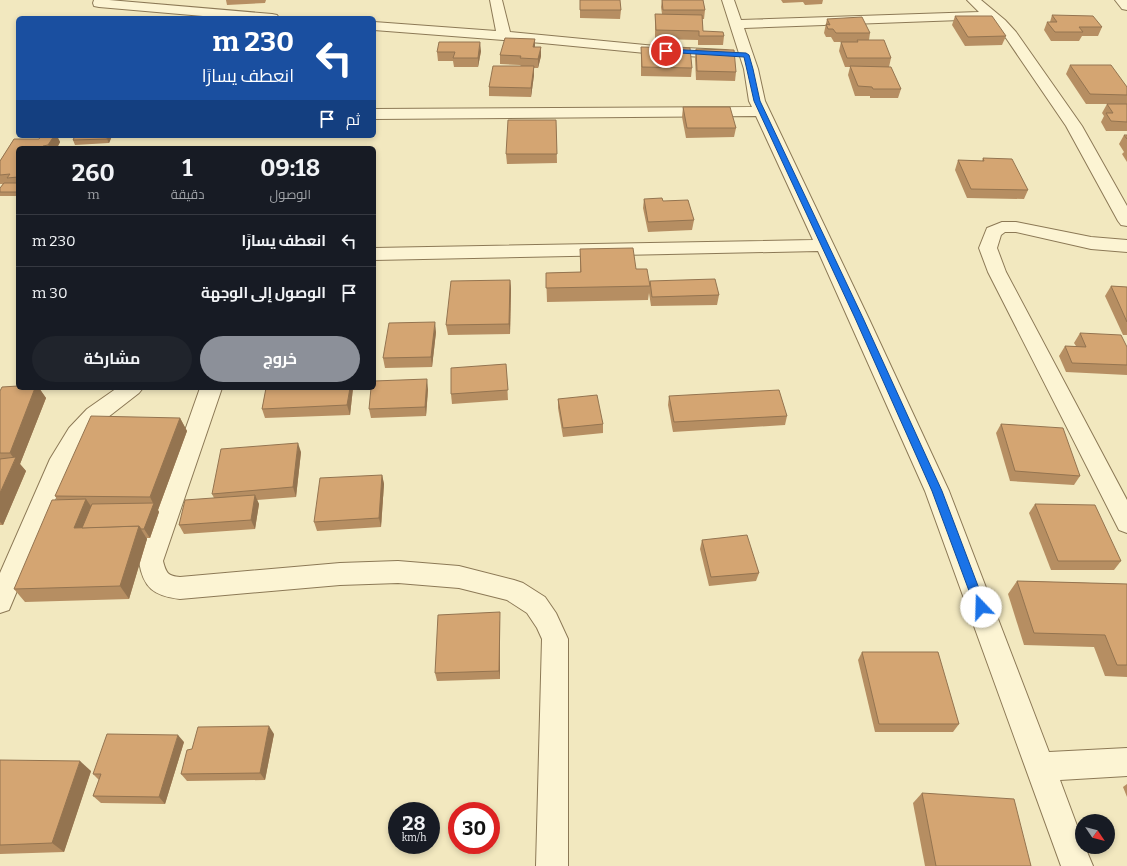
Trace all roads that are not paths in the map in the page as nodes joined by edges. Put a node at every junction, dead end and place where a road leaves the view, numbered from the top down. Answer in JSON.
{"nodes":[{"id":1,"x":496,"y":0,"type":"edge"},
{"id":2,"x":728,"y":0,"type":"edge"},
{"id":3,"x":973,"y":0,"type":"edge"},
{"id":4,"x":1121,"y":0,"type":"edge"},
{"id":5,"x":99,"y":3,"type":"dead end"},
{"id":6,"x":1127,"y":6,"type":"edge"},
{"id":7,"x":249,"y":16,"type":"edge"},
{"id":8,"x":992,"y":16,"type":"junction"},
{"id":9,"x":735,"y":24,"type":"junction"},
{"id":10,"x":376,"y":26,"type":"edge"},
{"id":11,"x":504,"y":36,"type":"junction"},
{"id":12,"x":746,"y":55,"type":"junction"},
{"id":13,"x":762,"y":111,"type":"junction"},
{"id":14,"x":376,"y":114,"type":"edge"},
{"id":15,"x":1127,"y":221,"type":"edge"},
{"id":16,"x":824,"y":244,"type":"junction"},
{"id":17,"x":1127,"y":246,"type":"edge"},
{"id":18,"x":376,"y":254,"type":"edge"},
{"id":19,"x":129,"y":390,"type":"edge"},
{"id":20,"x":210,"y":390,"type":"edge"},
{"id":21,"x":1127,"y":523,"type":"edge"},
{"id":22,"x":0,"y":602,"type":"edge"},
{"id":23,"x":1127,"y":762,"type":"edge"},
{"id":24,"x":1041,"y":766,"type":"junction"},
{"id":25,"x":552,"y":866,"type":"edge"},
{"id":26,"x":1077,"y":866,"type":"edge"}],
"edges":[{"from":1,"to":11,"type":"street"},
{"from":2,"to":9,"type":"street"},
{"from":3,"to":8,"type":"street"},
{"from":4,"to":6,"type":"street"},
{"from":5,"to":7,"type":"street"},
{"from":8,"to":9,"type":"street"},
{"from":8,"to":15,"type":"street"},
{"from":9,"to":12,"type":"street"},
{"from":10,"to":11,"type":"street"},
{"from":11,"to":12,"type":"street"},
{"from":12,"to":13,"type":"street"},
{"from":13,"to":14,"type":"street"},
{"from":13,"to":16,"type":"street"},
{"from":16,"to":18,"type":"street"},
{"from":16,"to":24,"type":"street"},
{"from":17,"to":21,"type":"street"},
{"from":19,"to":22,"type":"street"},
{"from":20,"to":25,"type":"street"},
{"from":23,"to":24,"type":"street"},
{"from":24,"to":26,"type":"street"}]}
